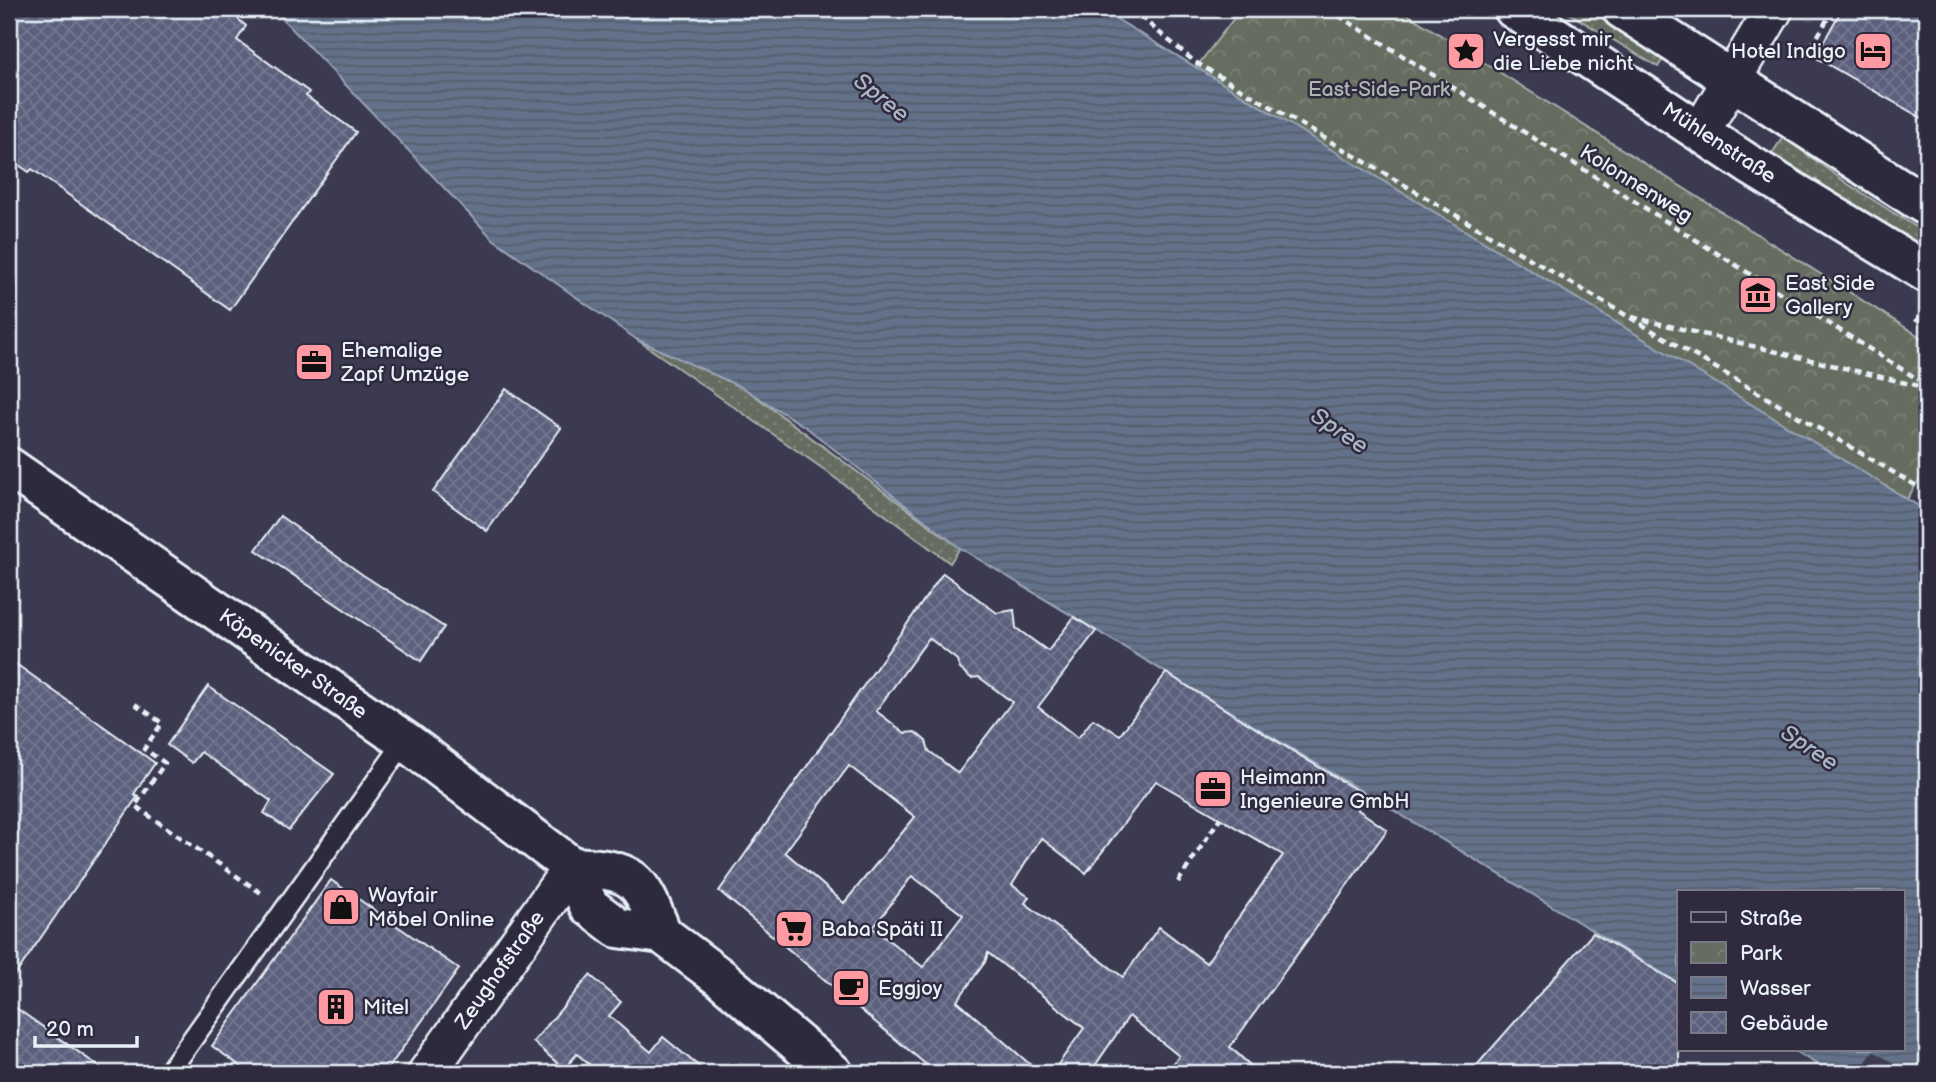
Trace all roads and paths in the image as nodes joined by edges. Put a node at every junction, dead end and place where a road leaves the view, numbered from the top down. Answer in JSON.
{"nodes":[{"id":1,"x":1131,"y":9,"type":"edge"},
{"id":2,"x":1328,"y":9,"type":"edge"},
{"id":3,"x":1514,"y":9,"type":"edge"},
{"id":4,"x":1622,"y":9,"type":"edge"},
{"id":5,"x":1773,"y":9,"type":"edge"},
{"id":6,"x":1833,"y":9,"type":"edge"},
{"id":7,"x":1806,"y":57,"type":"dead end"},
{"id":8,"x":1732,"y":80,"type":"junction"},
{"id":9,"x":1701,"y":131,"type":"junction"},
{"id":10,"x":1927,"y":206,"type":"edge"},
{"id":11,"x":1927,"y":273,"type":"edge"},
{"id":12,"x":1628,"y":316,"type":"junction"},
{"id":13,"x":1927,"y":387,"type":"edge"},
{"id":14,"x":9,"y":467,"type":"edge"},
{"id":15,"x":1927,"y":492,"type":"edge"},
{"id":16,"x":135,"y":705,"type":"dead end"},
{"id":17,"x":405,"y":741,"type":"junction"},
{"id":18,"x":1220,"y":818,"type":"dead end"},
{"id":19,"x":572,"y":867,"type":"junction"},
{"id":20,"x":1178,"y":882,"type":"dead end"},
{"id":21,"x":285,"y":909,"type":"junction"},
{"id":22,"x":168,"y":1073,"type":"edge"},
{"id":23,"x":427,"y":1073,"type":"edge"},
{"id":24,"x":834,"y":1073,"type":"edge"}],
"edges":[{"from":1,"to":12,"type":"path"},
{"from":2,"to":13,"type":"path","name":"Kolonnenweg"},
{"from":3,"to":9,"type":"main road","name":"Mühlenstraße"},
{"from":4,"to":8,"type":"main road"},
{"from":5,"to":8,"type":"street"},
{"from":6,"to":7,"type":"path"},
{"from":8,"to":9,"type":"street"},
{"from":8,"to":10,"type":"main road"},
{"from":9,"to":11,"type":"main road","name":"Mühlenstraße"},
{"from":12,"to":13,"type":"path"},
{"from":12,"to":15,"type":"path"},
{"from":14,"to":17,"type":"main road","name":"Köpenicker Straße"},
{"from":16,"to":21,"type":"path"},
{"from":17,"to":19,"type":"main road","name":"Köpenicker Straße"},
{"from":17,"to":21,"type":"lane"},
{"from":18,"to":20,"type":"path"},
{"from":19,"to":23,"type":"street","name":"Zeughofstraße"},
{"from":19,"to":24,"type":"main road","name":"Köpenicker Straße"},
{"from":21,"to":22,"type":"lane"}]}
